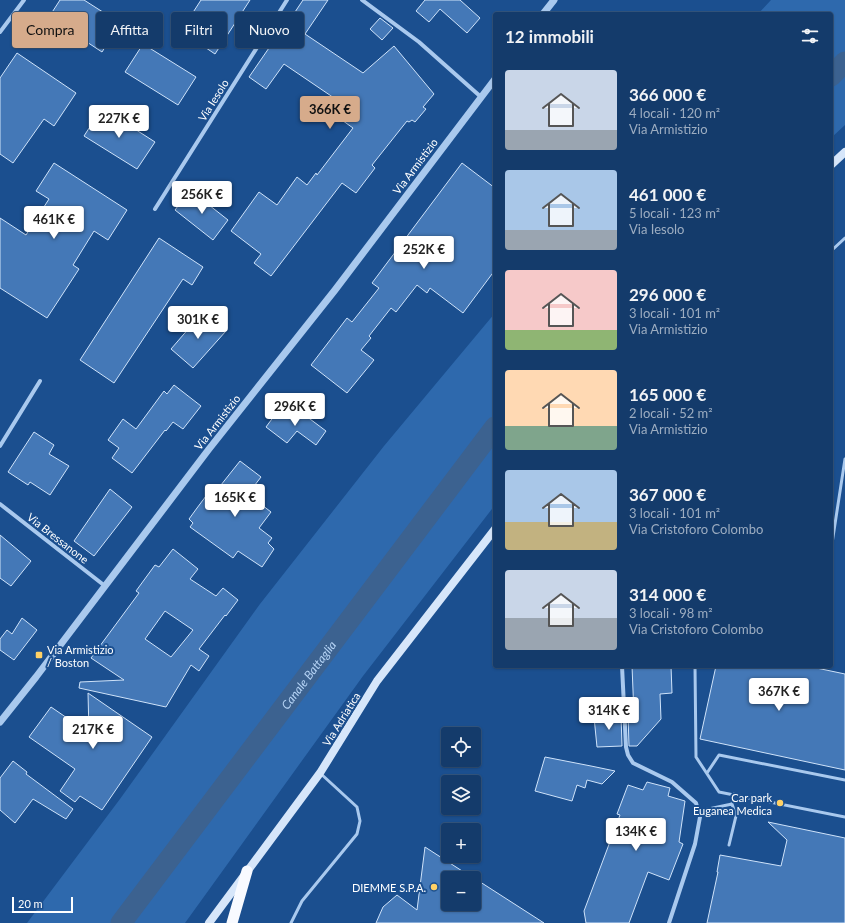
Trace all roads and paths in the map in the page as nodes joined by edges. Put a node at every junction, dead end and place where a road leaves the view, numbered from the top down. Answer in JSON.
{"nodes":[{"id":1,"x":24,"y":0,"type":"edge"},
{"id":2,"x":286,"y":0,"type":"edge"},
{"id":3,"x":362,"y":0,"type":"edge"},
{"id":4,"x":554,"y":0,"type":"edge"},
{"id":5,"x":545,"y":12,"type":"edge"},
{"id":6,"x":0,"y":32,"type":"edge"},
{"id":7,"x":493,"y":82,"type":"edge"},
{"id":8,"x":481,"y":97,"type":"junction"},
{"id":9,"x":845,"y":152,"type":"edge"},
{"id":10,"x":833,"y":163,"type":"edge"},
{"id":11,"x":155,"y":209,"type":"dead end"},
{"id":12,"x":845,"y":238,"type":"edge"},
{"id":13,"x":833,"y":250,"type":"edge"},
{"id":14,"x":40,"y":381,"type":"dead end"},
{"id":15,"x":0,"y":446,"type":"edge"},
{"id":16,"x":845,"y":459,"type":"edge"},
{"id":17,"x":0,"y":504,"type":"edge"},
{"id":18,"x":493,"y":532,"type":"edge"},
{"id":19,"x":833,"y":537,"type":"edge"},
{"id":20,"x":105,"y":586,"type":"junction"},
{"id":21,"x":622,"y":668,"type":"edge"},
{"id":22,"x":695,"y":668,"type":"edge"},
{"id":23,"x":0,"y":722,"type":"edge"},
{"id":24,"x":320,"y":773,"type":"junction"},
{"id":25,"x":707,"y":773,"type":"junction"},
{"id":26,"x":845,"y":780,"type":"edge"},
{"id":27,"x":734,"y":794,"type":"junction"},
{"id":28,"x":732,"y":804,"type":"junction"},
{"id":29,"x":698,"y":811,"type":"junction"},
{"id":30,"x":845,"y":817,"type":"edge"},
{"id":31,"x":729,"y":845,"type":"dead end"},
{"id":32,"x":247,"y":871,"type":"junction"},
{"id":33,"x":209,"y":923,"type":"edge"},
{"id":34,"x":232,"y":923,"type":"edge"},
{"id":35,"x":291,"y":923,"type":"edge"},
{"id":36,"x":669,"y":923,"type":"edge"}],
"edges":[{"from":1,"to":6,"type":"street"},
{"from":2,"to":11,"type":"street","name":"Via Iesolo"},
{"from":3,"to":8,"type":"street"},
{"from":4,"to":5,"type":"street"},
{"from":7,"to":8,"type":"street","name":"Via Armistizio"},
{"from":8,"to":20,"type":"street","name":"Via Armistizio"},
{"from":9,"to":10,"type":"main road"},
{"from":12,"to":13,"type":"lane"},
{"from":14,"to":15,"type":"street"},
{"from":16,"to":19,"type":"lane"},
{"from":17,"to":20,"type":"street","name":"Via Bressanone"},
{"from":18,"to":24,"type":"main road","name":"Via Adriatica"},
{"from":20,"to":23,"type":"street","name":"Via Armistizio"},
{"from":21,"to":29,"type":"street"},
{"from":22,"to":25,"type":"lane"},
{"from":24,"to":32,"type":"main road","name":"Via Adriatica"},
{"from":24,"to":35,"type":"lane"},
{"from":25,"to":26,"type":"lane"},
{"from":25,"to":27,"type":"lane"},
{"from":27,"to":28,"type":"lane"},
{"from":27,"to":30,"type":"lane"},
{"from":28,"to":29,"type":"lane"},
{"from":28,"to":31,"type":"lane"},
{"from":29,"to":36,"type":"street"},
{"from":32,"to":33,"type":"main road","name":"Via Adriatica"},
{"from":32,"to":34,"type":"highway"}]}
